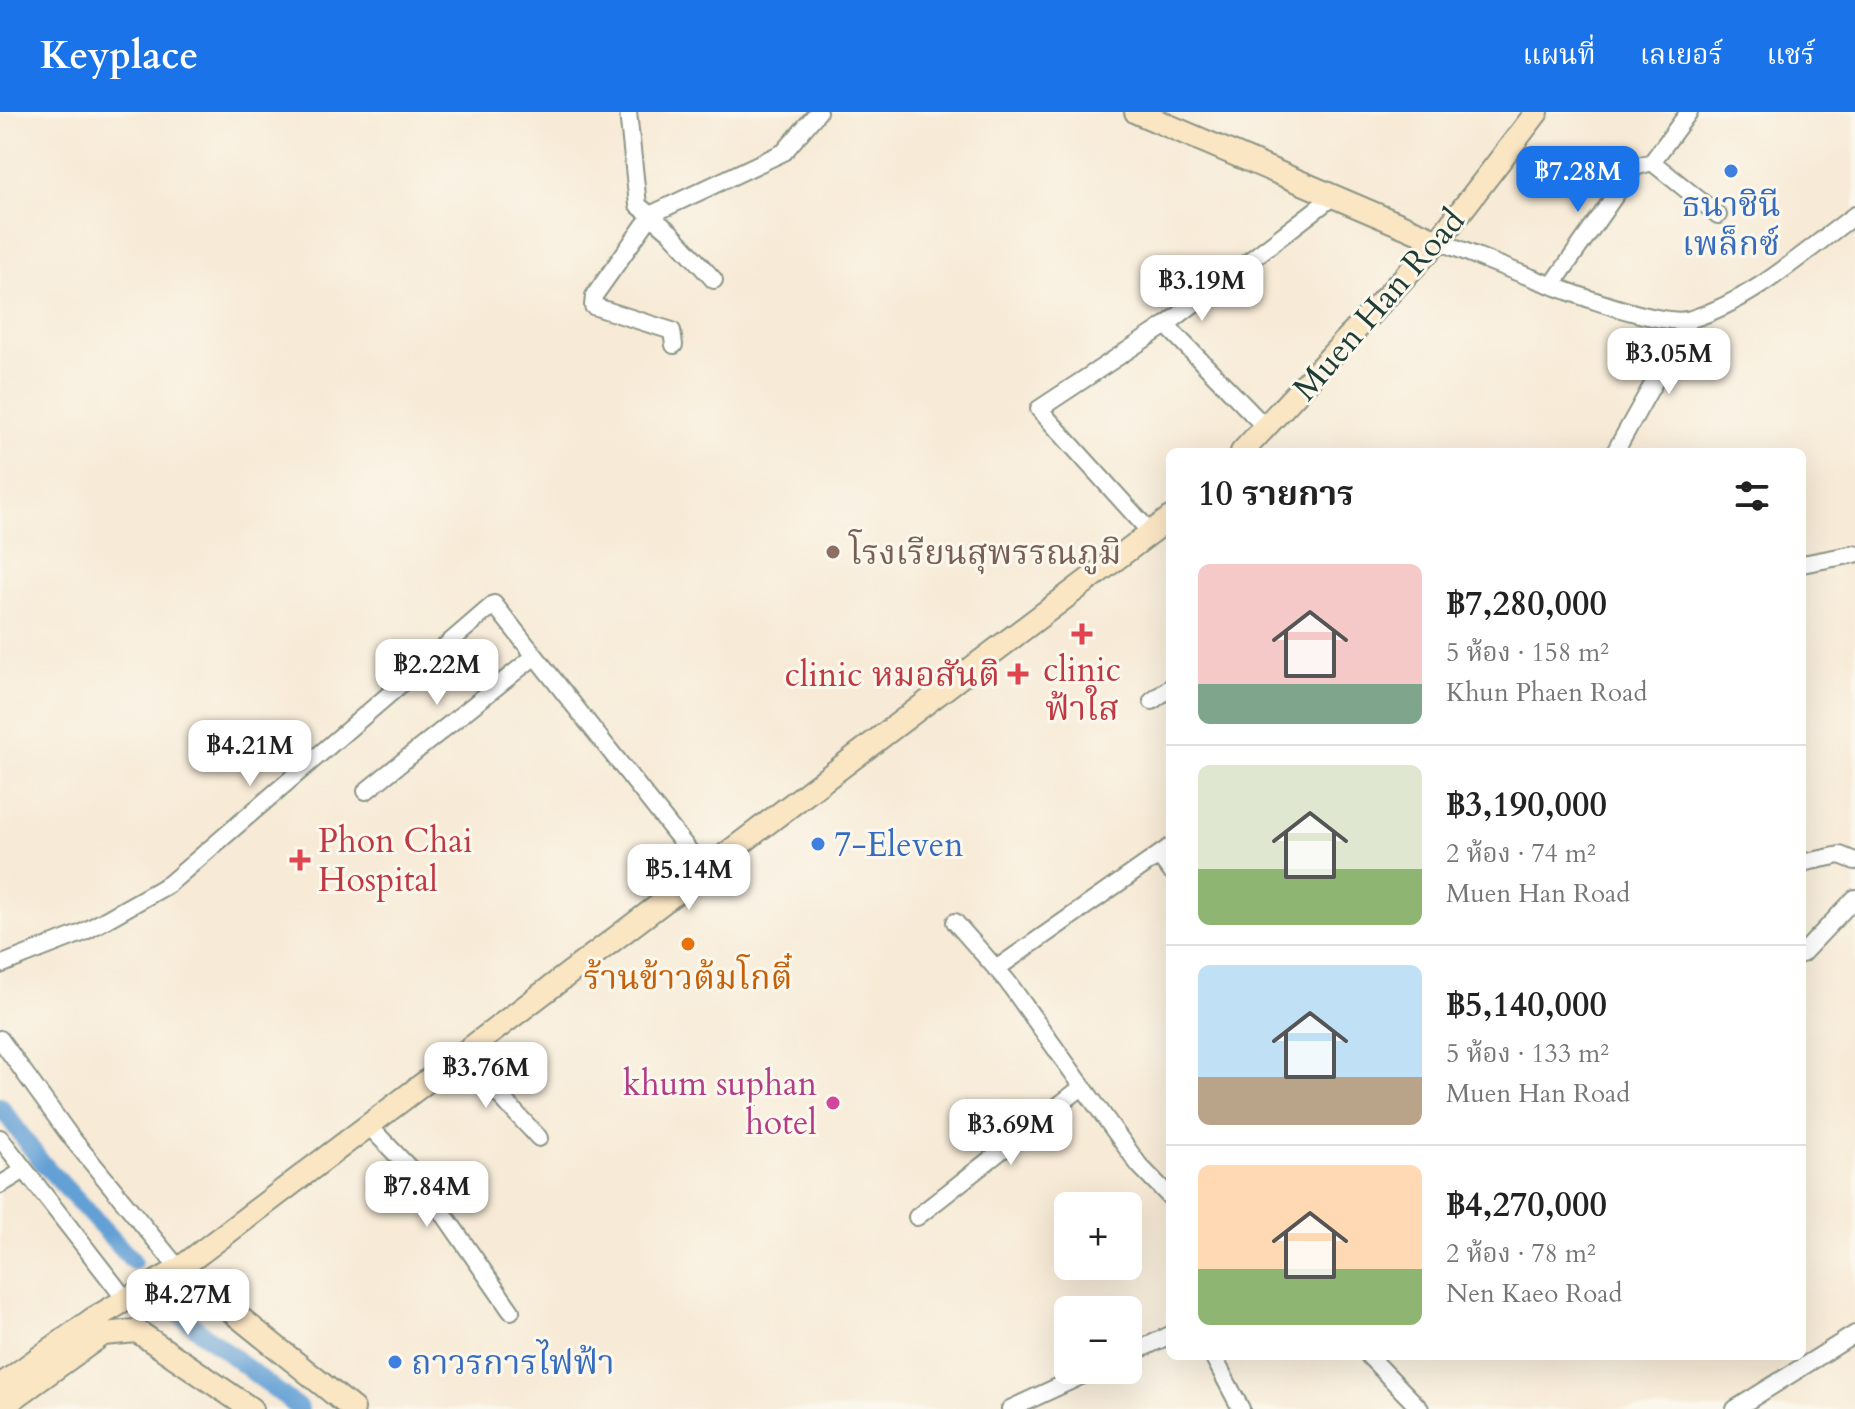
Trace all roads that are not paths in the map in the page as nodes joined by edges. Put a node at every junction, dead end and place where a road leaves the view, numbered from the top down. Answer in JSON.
{"nodes":[{"id":1,"x":628,"y":112,"type":"edge"},
{"id":2,"x":818,"y":112,"type":"edge"},
{"id":3,"x":1136,"y":112,"type":"edge"},
{"id":4,"x":1537,"y":112,"type":"edge"},
{"id":5,"x":1689,"y":112,"type":"edge"},
{"id":6,"x":1652,"y":162,"type":"junction"},
{"id":7,"x":1335,"y":195,"type":"junction"},
{"id":8,"x":652,"y":214,"type":"junction"},
{"id":9,"x":1718,"y":215,"type":"dead end"},
{"id":10,"x":1855,"y":215,"type":"edge"},
{"id":11,"x":1438,"y":241,"type":"junction"},
{"id":12,"x":714,"y":280,"type":"dead end"},
{"id":13,"x":1553,"y":284,"type":"junction"},
{"id":14,"x":1688,"y":321,"type":"junction"},
{"id":15,"x":1166,"y":325,"type":"junction"},
{"id":16,"x":674,"y":345,"type":"dead end"},
{"id":17,"x":1267,"y":429,"type":"junction"},
{"id":18,"x":1246,"y":448,"type":"edge"},
{"id":19,"x":1617,"y":448,"type":"edge"},
{"id":20,"x":1166,"y":521,"type":"edge"},
{"id":21,"x":1151,"y":533,"type":"junction"},
{"id":22,"x":1855,"y":554,"type":"edge"},
{"id":23,"x":1806,"y":563,"type":"edge"},
{"id":24,"x":535,"y":656,"type":"junction"},
{"id":25,"x":1166,"y":691,"type":"edge"},
{"id":26,"x":1152,"y":701,"type":"dead end"},
{"id":27,"x":366,"y":791,"type":"dead end"},
{"id":28,"x":1164,"y":851,"type":"edge"},
{"id":29,"x":1855,"y":861,"type":"edge"},
{"id":30,"x":1806,"y":862,"type":"edge"},
{"id":31,"x":705,"y":871,"type":"junction"},
{"id":32,"x":1855,"y":898,"type":"edge"},
{"id":33,"x":955,"y":922,"type":"dead end"},
{"id":34,"x":1806,"y":950,"type":"edge"},
{"id":35,"x":0,"y":965,"type":"edge"},
{"id":36,"x":996,"y":969,"type":"junction"},
{"id":37,"x":0,"y":1039,"type":"edge"},
{"id":38,"x":462,"y":1055,"type":"junction"},
{"id":39,"x":1082,"y":1087,"type":"junction"},
{"id":40,"x":368,"y":1125,"type":"junction"},
{"id":41,"x":0,"y":1138,"type":"edge"},
{"id":42,"x":539,"y":1138,"type":"dead end"},
{"id":43,"x":23,"y":1171,"type":"junction"},
{"id":44,"x":0,"y":1185,"type":"edge"},
{"id":45,"x":1166,"y":1193,"type":"edge"},
{"id":46,"x":917,"y":1217,"type":"dead end"},
{"id":47,"x":179,"y":1269,"type":"junction"},
{"id":48,"x":126,"y":1300,"type":"junction"},
{"id":49,"x":511,"y":1311,"type":"dead end"},
{"id":50,"x":1855,"y":1334,"type":"edge"},
{"id":51,"x":1166,"y":1337,"type":"edge"},
{"id":52,"x":1142,"y":1348,"type":"edge"},
{"id":53,"x":1215,"y":1360,"type":"edge"},
{"id":54,"x":1373,"y":1360,"type":"edge"},
{"id":55,"x":1064,"y":1384,"type":"edge"},
{"id":56,"x":0,"y":1386,"type":"edge"},
{"id":57,"x":0,"y":1408,"type":"edge"},
{"id":58,"x":251,"y":1409,"type":"edge"},
{"id":59,"x":353,"y":1409,"type":"edge"},
{"id":60,"x":1010,"y":1409,"type":"edge"},
{"id":61,"x":1241,"y":1409,"type":"edge"},
{"id":62,"x":1420,"y":1409,"type":"edge"},
{"id":63,"x":1735,"y":1409,"type":"edge"}],
"edges":[{"from":1,"to":8,"type":"street"},
{"from":2,"to":8,"type":"street"},
{"from":3,"to":7,"type":"main road"},
{"from":4,"to":11,"type":"main road","name":"Muen Han Road"},
{"from":5,"to":6,"type":"street"},
{"from":6,"to":9,"type":"street"},
{"from":6,"to":13,"type":"street"},
{"from":7,"to":11,"type":"main road"},
{"from":7,"to":15,"type":"street"},
{"from":8,"to":12,"type":"street"},
{"from":8,"to":16,"type":"street"},
{"from":10,"to":14,"type":"street"},
{"from":11,"to":13,"type":"street"},
{"from":11,"to":17,"type":"main road","name":"Muen Han Road"},
{"from":13,"to":14,"type":"street"},
{"from":14,"to":19,"type":"street"},
{"from":15,"to":17,"type":"street"},
{"from":15,"to":21,"type":"street"},
{"from":17,"to":18,"type":"main road","name":"Muen Han Road"},
{"from":20,"to":21,"type":"main road"},
{"from":21,"to":31,"type":"main road"},
{"from":22,"to":23,"type":"street"},
{"from":24,"to":27,"type":"street"},
{"from":24,"to":31,"type":"street"},
{"from":24,"to":35,"type":"street"},
{"from":25,"to":26,"type":"street"},
{"from":28,"to":36,"type":"street"},
{"from":29,"to":30,"type":"street"},
{"from":31,"to":38,"type":"main road"},
{"from":32,"to":34,"type":"street"},
{"from":33,"to":36,"type":"street"},
{"from":36,"to":39,"type":"street"},
{"from":37,"to":47,"type":"street"},
{"from":38,"to":40,"type":"main road"},
{"from":38,"to":42,"type":"street"},
{"from":39,"to":45,"type":"street"},
{"from":39,"to":46,"type":"street"},
{"from":40,"to":47,"type":"main road"},
{"from":40,"to":49,"type":"street"},
{"from":41,"to":43,"type":"street"},
{"from":43,"to":44,"type":"street"},
{"from":43,"to":48,"type":"street"},
{"from":47,"to":48,"type":"main road"},
{"from":47,"to":59,"type":"main road"},
{"from":48,"to":56,"type":"main road"},
{"from":50,"to":63,"type":"street"},
{"from":51,"to":52,"type":"street"},
{"from":53,"to":61,"type":"street"},
{"from":54,"to":62,"type":"street"},
{"from":55,"to":60,"type":"street"},
{"from":57,"to":58,"type":"main road"}]}
